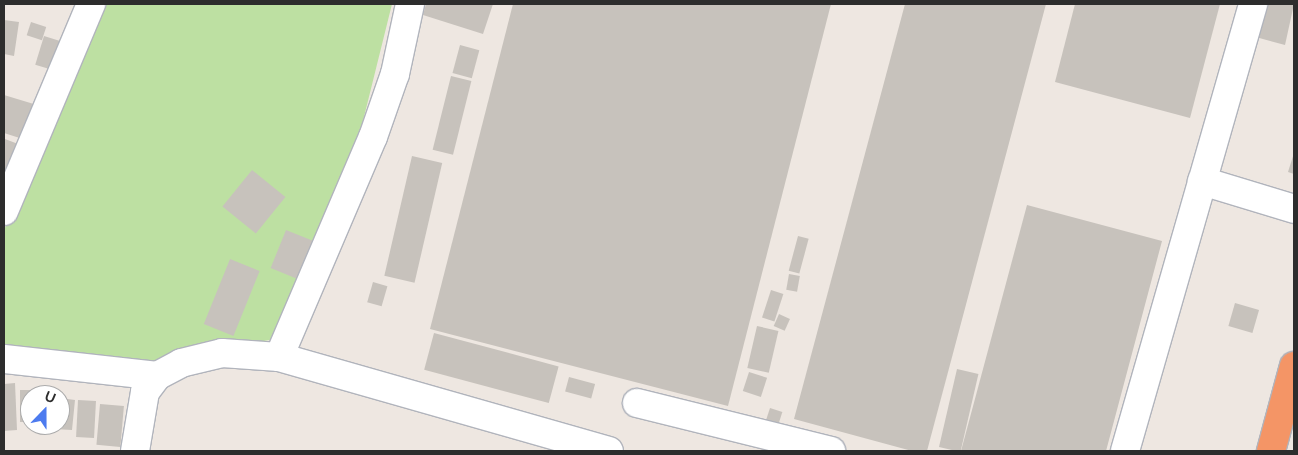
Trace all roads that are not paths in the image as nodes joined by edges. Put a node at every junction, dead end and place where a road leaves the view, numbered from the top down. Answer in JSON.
{"nodes":[{"id":1,"x":91,"y":4,"type":"edge"},
{"id":2,"x":410,"y":4,"type":"edge"},
{"id":3,"x":1253,"y":4,"type":"edge"},
{"id":4,"x":1202,"y":181,"type":"junction"},
{"id":5,"x":1294,"y":209,"type":"edge"},
{"id":6,"x":4,"y":211,"type":"edge"},
{"id":7,"x":279,"y":357,"type":"junction"},
{"id":8,"x":4,"y":359,"type":"edge"},
{"id":9,"x":1294,"y":366,"type":"edge"},
{"id":10,"x":157,"y":376,"type":"junction"},
{"id":11,"x":637,"y":403,"type":"dead end"},
{"id":12,"x":135,"y":451,"type":"edge"},
{"id":13,"x":609,"y":451,"type":"edge"},
{"id":14,"x":831,"y":451,"type":"edge"},
{"id":15,"x":1125,"y":451,"type":"edge"},
{"id":16,"x":1271,"y":451,"type":"edge"}],
"edges":[{"from":1,"to":6,"type":"street"},
{"from":2,"to":7,"type":"street"},
{"from":3,"to":4,"type":"street"},
{"from":4,"to":5,"type":"street"},
{"from":4,"to":15,"type":"street"},
{"from":7,"to":10,"type":"street"},
{"from":7,"to":13,"type":"street"},
{"from":8,"to":10,"type":"street"},
{"from":9,"to":16,"type":"highway"},
{"from":10,"to":12,"type":"street"},
{"from":11,"to":14,"type":"street"}]}
